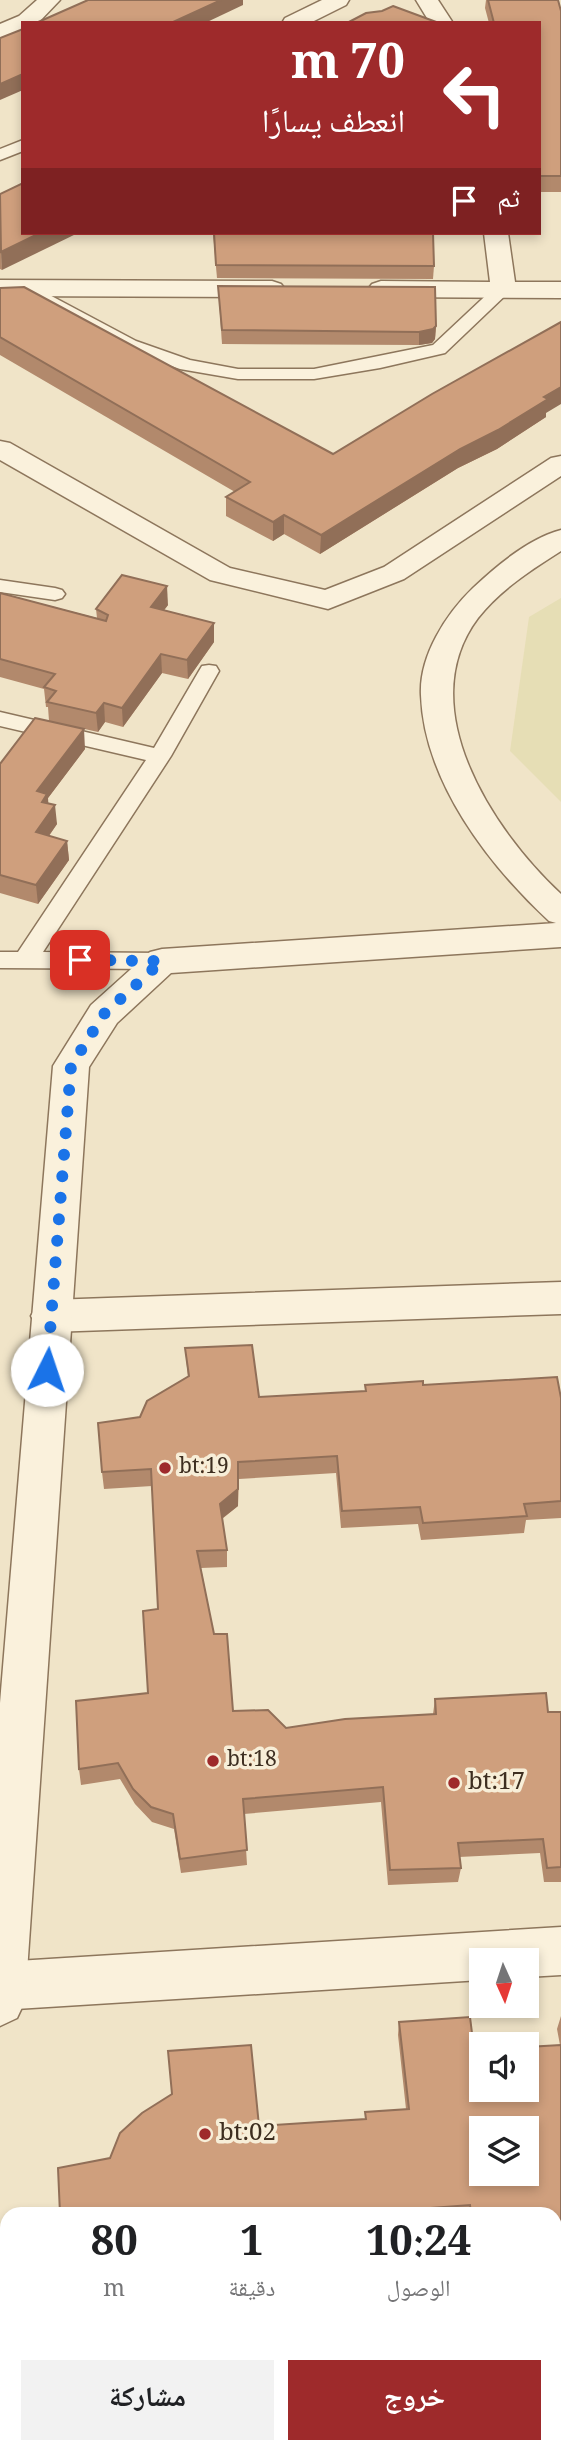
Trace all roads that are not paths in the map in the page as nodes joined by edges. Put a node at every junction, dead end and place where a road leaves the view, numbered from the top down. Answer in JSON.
{"nodes":[{"id":1,"x":49,"y":0,"type":"edge"},
{"id":2,"x":338,"y":0,"type":"edge"},
{"id":3,"x":427,"y":0,"type":"edge"},
{"id":4,"x":27,"y":21,"type":"edge"},
{"id":5,"x":297,"y":21,"type":"edge"},
{"id":6,"x":440,"y":21,"type":"edge"},
{"id":7,"x":21,"y":23,"type":"edge"},
{"id":8,"x":0,"y":32,"type":"edge"},
{"id":9,"x":21,"y":146,"type":"edge"},
{"id":10,"x":0,"y":155,"type":"edge"},
{"id":11,"x":496,"y":235,"type":"edge"},
{"id":12,"x":0,"y":288,"type":"edge"},
{"id":13,"x":27,"y":288,"type":"junction"},
{"id":14,"x":293,"y":289,"type":"edge"},
{"id":15,"x":363,"y":289,"type":"edge"},
{"id":16,"x":503,"y":289,"type":"junction"},
{"id":17,"x":561,"y":290,"type":"edge"},
{"id":18,"x":0,"y":449,"type":"edge"},
{"id":19,"x":561,"y":464,"type":"edge"},
{"id":20,"x":561,"y":540,"type":"edge"},
{"id":21,"x":0,"y":586,"type":"edge"},
{"id":22,"x":55,"y":594,"type":"dead end"},
{"id":23,"x":209,"y":671,"type":"dead end"},
{"id":24,"x":0,"y":719,"type":"edge"},
{"id":25,"x":160,"y":756,"type":"junction"},
{"id":26,"x":558,"y":912,"type":"edge"},
{"id":27,"x":0,"y":960,"type":"edge"},
{"id":28,"x":25,"y":960,"type":"junction"},
{"id":29,"x":162,"y":961,"type":"junction"},
{"id":30,"x":561,"y":1298,"type":"edge"},
{"id":31,"x":51,"y":1316,"type":"junction"},
{"id":32,"x":561,"y":1951,"type":"edge"},
{"id":33,"x":1,"y":1994,"type":"edge"}],
"edges":[{"from":1,"to":4,"type":"street"},
{"from":2,"to":5,"type":"street"},
{"from":3,"to":6,"type":"street"},
{"from":7,"to":8,"type":"street"},
{"from":9,"to":10,"type":"lane"},
{"from":11,"to":16,"type":"street"},
{"from":12,"to":13,"type":"street"},
{"from":13,"to":14,"type":"street"},
{"from":13,"to":16,"type":"lane"},
{"from":15,"to":16,"type":"street"},
{"from":16,"to":17,"type":"street"},
{"from":18,"to":19,"type":"street"},
{"from":20,"to":26,"type":"street"},
{"from":21,"to":22,"type":"lane"},
{"from":23,"to":25,"type":"lane"},
{"from":24,"to":25,"type":"lane"},
{"from":25,"to":28,"type":"lane"},
{"from":26,"to":29,"type":"street"},
{"from":27,"to":28,"type":"lane"},
{"from":28,"to":29,"type":"lane"},
{"from":29,"to":31,"type":"street"},
{"from":30,"to":31,"type":"street"},
{"from":31,"to":33,"type":"street"},
{"from":32,"to":33,"type":"street"}]}
